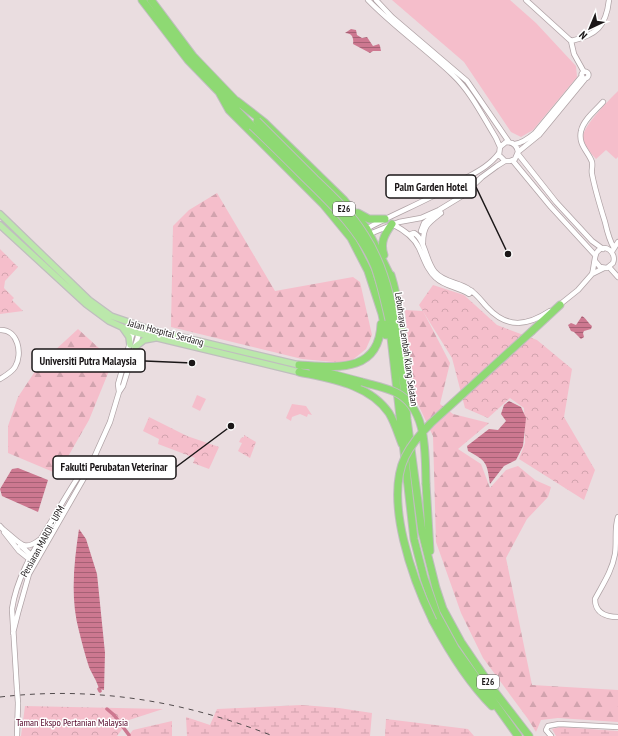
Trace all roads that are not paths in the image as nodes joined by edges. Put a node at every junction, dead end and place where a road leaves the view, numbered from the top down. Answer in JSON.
{"nodes":[{"id":1,"x":142,"y":0,"type":"edge"},
{"id":2,"x":151,"y":0,"type":"edge"},
{"id":3,"x":368,"y":0,"type":"edge"},
{"id":4,"x":376,"y":0,"type":"edge"},
{"id":5,"x":526,"y":0,"type":"edge"},
{"id":6,"x":609,"y":0,"type":"edge"},
{"id":7,"x":571,"y":40,"type":"junction"},
{"id":8,"x":584,"y":76,"type":"junction"},
{"id":9,"x":219,"y":92,"type":"junction"},
{"id":10,"x":237,"y":101,"type":"junction"},
{"id":11,"x":603,"y":102,"type":"dead end"},
{"id":12,"x":254,"y":123,"type":"junction"},
{"id":13,"x":509,"y":142,"type":"junction"},
{"id":14,"x":515,"y":144,"type":"junction"},
{"id":15,"x":500,"y":147,"type":"junction"},
{"id":16,"x":499,"y":153,"type":"junction"},
{"id":17,"x":518,"y":153,"type":"junction"},
{"id":18,"x":505,"y":161,"type":"junction"},
{"id":19,"x":512,"y":161,"type":"junction"},
{"id":20,"x":351,"y":208,"type":"junction"},
{"id":21,"x":440,"y":212,"type":"junction"},
{"id":22,"x":0,"y":214,"type":"edge"},
{"id":23,"x":385,"y":219,"type":"junction"},
{"id":24,"x":392,"y":224,"type":"junction"},
{"id":25,"x":0,"y":225,"type":"edge"},
{"id":26,"x":368,"y":231,"type":"junction"},
{"id":27,"x":412,"y":238,"type":"junction"},
{"id":28,"x":352,"y":240,"type":"junction"},
{"id":29,"x":421,"y":241,"type":"junction"},
{"id":30,"x":618,"y":242,"type":"edge"},
{"id":31,"x":423,"y":247,"type":"junction"},
{"id":32,"x":603,"y":249,"type":"junction"},
{"id":33,"x":613,"y":250,"type":"junction"},
{"id":34,"x":595,"y":255,"type":"junction"},
{"id":35,"x":614,"y":260,"type":"junction"},
{"id":36,"x":595,"y":262,"type":"junction"},
{"id":37,"x":428,"y":265,"type":"junction"},
{"id":38,"x":618,"y":267,"type":"edge"},
{"id":39,"x":606,"y":268,"type":"junction"},
{"id":40,"x":592,"y":274,"type":"junction"},
{"id":41,"x":618,"y":276,"type":"edge"},
{"id":42,"x":392,"y":278,"type":"junction"},
{"id":43,"x":560,"y":305,"type":"junction"},
{"id":44,"x":382,"y":314,"type":"junction"},
{"id":45,"x":392,"y":320,"type":"junction"},
{"id":46,"x":135,"y":325,"type":"junction"},
{"id":47,"x":121,"y":327,"type":"junction"},
{"id":48,"x":141,"y":327,"type":"junction"},
{"id":49,"x":0,"y":330,"type":"edge"},
{"id":50,"x":136,"y":333,"type":"junction"},
{"id":51,"x":155,"y":338,"type":"junction"},
{"id":52,"x":132,"y":346,"type":"junction"},
{"id":53,"x":392,"y":356,"type":"junction"},
{"id":54,"x":299,"y":368,"type":"junction"},
{"id":55,"x":0,"y":379,"type":"edge"},
{"id":56,"x":404,"y":387,"type":"junction"},
{"id":57,"x":404,"y":452,"type":"junction"},
{"id":58,"x":94,"y":456,"type":"junction"},
{"id":59,"x":618,"y":517,"type":"edge"},
{"id":60,"x":1,"y":528,"type":"edge"},
{"id":61,"x":9,"y":534,"type":"junction"},
{"id":62,"x":42,"y":538,"type":"junction"},
{"id":63,"x":20,"y":551,"type":"junction"},
{"id":64,"x":39,"y":555,"type":"junction"},
{"id":65,"x":31,"y":558,"type":"junction"},
{"id":66,"x":32,"y":567,"type":"junction"},
{"id":67,"x":431,"y":570,"type":"junction"},
{"id":68,"x":24,"y":571,"type":"junction"},
{"id":69,"x":618,"y":617,"type":"edge"},
{"id":70,"x":13,"y":633,"type":"junction"},
{"id":71,"x":507,"y":720,"type":"junction"},
{"id":72,"x":618,"y":727,"type":"edge"},
{"id":73,"x":17,"y":736,"type":"edge"},
{"id":74,"x":518,"y":736,"type":"edge"},
{"id":75,"x":529,"y":736,"type":"edge"},
{"id":76,"x":551,"y":736,"type":"edge"}],
"edges":[{"from":1,"to":9,"type":"highway","name":"Lebuhraya Lembah Klang Selatan","number":"E26"},
{"from":2,"to":10,"type":"highway","name":"Lebuhraya Lembah Klang Selatan","number":"E26"},
{"from":3,"to":15,"type":"street"},
{"from":4,"to":13,"type":"street"},
{"from":5,"to":7,"type":"street"},
{"from":6,"to":7,"type":"street"},
{"from":7,"to":8,"type":"street"},
{"from":8,"to":14,"type":"street"},
{"from":8,"to":17,"type":"street"},
{"from":9,"to":12,"type":"highway","name":"Lebuhraya Lembah Klang Selatan","number":"E26"},
{"from":9,"to":28,"type":"highway"},
{"from":10,"to":12,"type":"highway","name":"Lebuhraya Lembah Klang Selatan","number":"E26"},
{"from":10,"to":20,"type":"highway"},
{"from":11,"to":33,"type":"street"},
{"from":12,"to":45,"type":"highway","name":"Lebuhraya Lembah Klang Selatan","number":"E26","bridge":true},
{"from":13,"to":14,"type":"street"},
{"from":13,"to":15,"type":"street"},
{"from":14,"to":17,"type":"street"},
{"from":15,"to":16,"type":"street"},
{"from":16,"to":18,"type":"street"},
{"from":16,"to":23,"type":"street"},
{"from":17,"to":19,"type":"street"},
{"from":17,"to":32,"type":"street"},
{"from":18,"to":19,"type":"street"},
{"from":18,"to":21,"type":"street"},
{"from":19,"to":34,"type":"street"},
{"from":20,"to":23,"type":"highway"},
{"from":20,"to":26,"type":"highway"},
{"from":21,"to":24,"type":"street"},
{"from":21,"to":29,"type":"street"},
{"from":21,"to":31,"type":"street"},
{"from":22,"to":46,"type":"main road","name":"Jalan Hospital Serdang"},
{"from":23,"to":26,"type":"street"},
{"from":24,"to":26,"type":"street"},
{"from":24,"to":27,"type":"street"},
{"from":24,"to":42,"type":"highway"},
{"from":25,"to":47,"type":"main road","name":"Jalan Hospital Serdang"},
{"from":26,"to":28,"type":"street"},
{"from":26,"to":42,"type":"highway"},
{"from":27,"to":29,"type":"street"},
{"from":27,"to":37,"type":"street"},
{"from":28,"to":44,"type":"highway"},
{"from":29,"to":31,"type":"street"},
{"from":30,"to":33,"type":"street"},
{"from":31,"to":37,"type":"street"},
{"from":32,"to":33,"type":"street"},
{"from":32,"to":34,"type":"street"},
{"from":33,"to":35,"type":"street"},
{"from":34,"to":36,"type":"street"},
{"from":35,"to":38,"type":"street"},
{"from":35,"to":39,"type":"street"},
{"from":36,"to":39,"type":"street"},
{"from":36,"to":40,"type":"street"},
{"from":37,"to":43,"type":"street"},
{"from":39,"to":40,"type":"street"},
{"from":39,"to":41,"type":"street"},
{"from":40,"to":43,"type":"street"},
{"from":42,"to":56,"type":"highway"},
{"from":43,"to":71,"type":"highway","bridge":true},
{"from":44,"to":53,"type":"highway"},
{"from":44,"to":54,"type":"highway"},
{"from":45,"to":53,"type":"highway","name":"Lebuhraya Lembah Klang Selatan","number":"E26"},
{"from":45,"to":56,"type":"highway","name":"Lebuhraya Lembah Klang Selatan","number":"E26"},
{"from":46,"to":48,"type":"main road","name":"Jalan Hospital Serdang"},
{"from":46,"to":50,"type":"street","name":"Persiaran MARDI - UPM"},
{"from":47,"to":50,"type":"main road","name":"Jalan Hospital Serdang"},
{"from":47,"to":52,"type":"main road"},
{"from":48,"to":50,"type":"street","name":"Persiaran MARDI - UPM"},
{"from":48,"to":54,"type":"main road","name":"Jalan Hospital Serdang"},
{"from":49,"to":55,"type":"street"},
{"from":50,"to":51,"type":"main road","name":"Jalan Hospital Serdang"},
{"from":50,"to":52,"type":"street","name":"Persiaran MARDI - UPM"},
{"from":51,"to":52,"type":"main road"},
{"from":51,"to":54,"type":"main road","name":"Jalan Hospital Serdang"},
{"from":52,"to":58,"type":"street","name":"Persiaran MARDI - UPM"},
{"from":53,"to":57,"type":"highway","name":"Lebuhraya Lembah Klang Selatan","number":"E26"},
{"from":54,"to":57,"type":"highway"},
{"from":54,"to":67,"type":"highway","bridge":true},
{"from":56,"to":67,"type":"highway","name":"Lebuhraya Lembah Klang Selatan","number":"E26"},
{"from":57,"to":71,"type":"highway","name":"Lebuhraya Lembah Klang Selatan","number":"E26"},
{"from":58,"to":62,"type":"street","name":"Persiaran MARDI - UPM"},
{"from":58,"to":64,"type":"street","name":"Persiaran MARDI - UPM"},
{"from":59,"to":69,"type":"street"},
{"from":60,"to":61,"type":"street"},
{"from":60,"to":63,"type":"street"},
{"from":61,"to":62,"type":"street"},
{"from":61,"to":65,"type":"street"},
{"from":62,"to":65,"type":"street","name":"Persiaran MARDI - UPM"},
{"from":63,"to":65,"type":"street"},
{"from":63,"to":68,"type":"street"},
{"from":64,"to":65,"type":"street"},
{"from":64,"to":66,"type":"street","name":"Persiaran MARDI - UPM"},
{"from":65,"to":66,"type":"street"},
{"from":65,"to":68,"type":"street","name":"Persiaran MARDI - UPM"},
{"from":66,"to":70,"type":"street","name":"Persiaran MARDI - UPM"},
{"from":67,"to":75,"type":"highway","name":"Lebuhraya Lembah Klang Selatan","number":"E26"},
{"from":68,"to":70,"type":"street","name":"Persiaran MARDI - UPM"},
{"from":70,"to":73,"type":"street","name":"Persiaran MARDI - UPM","bridge":true},
{"from":71,"to":74,"type":"highway","name":"Lebuhraya Lembah Klang Selatan","number":"E26"},
{"from":72,"to":76,"type":"street"}]}
